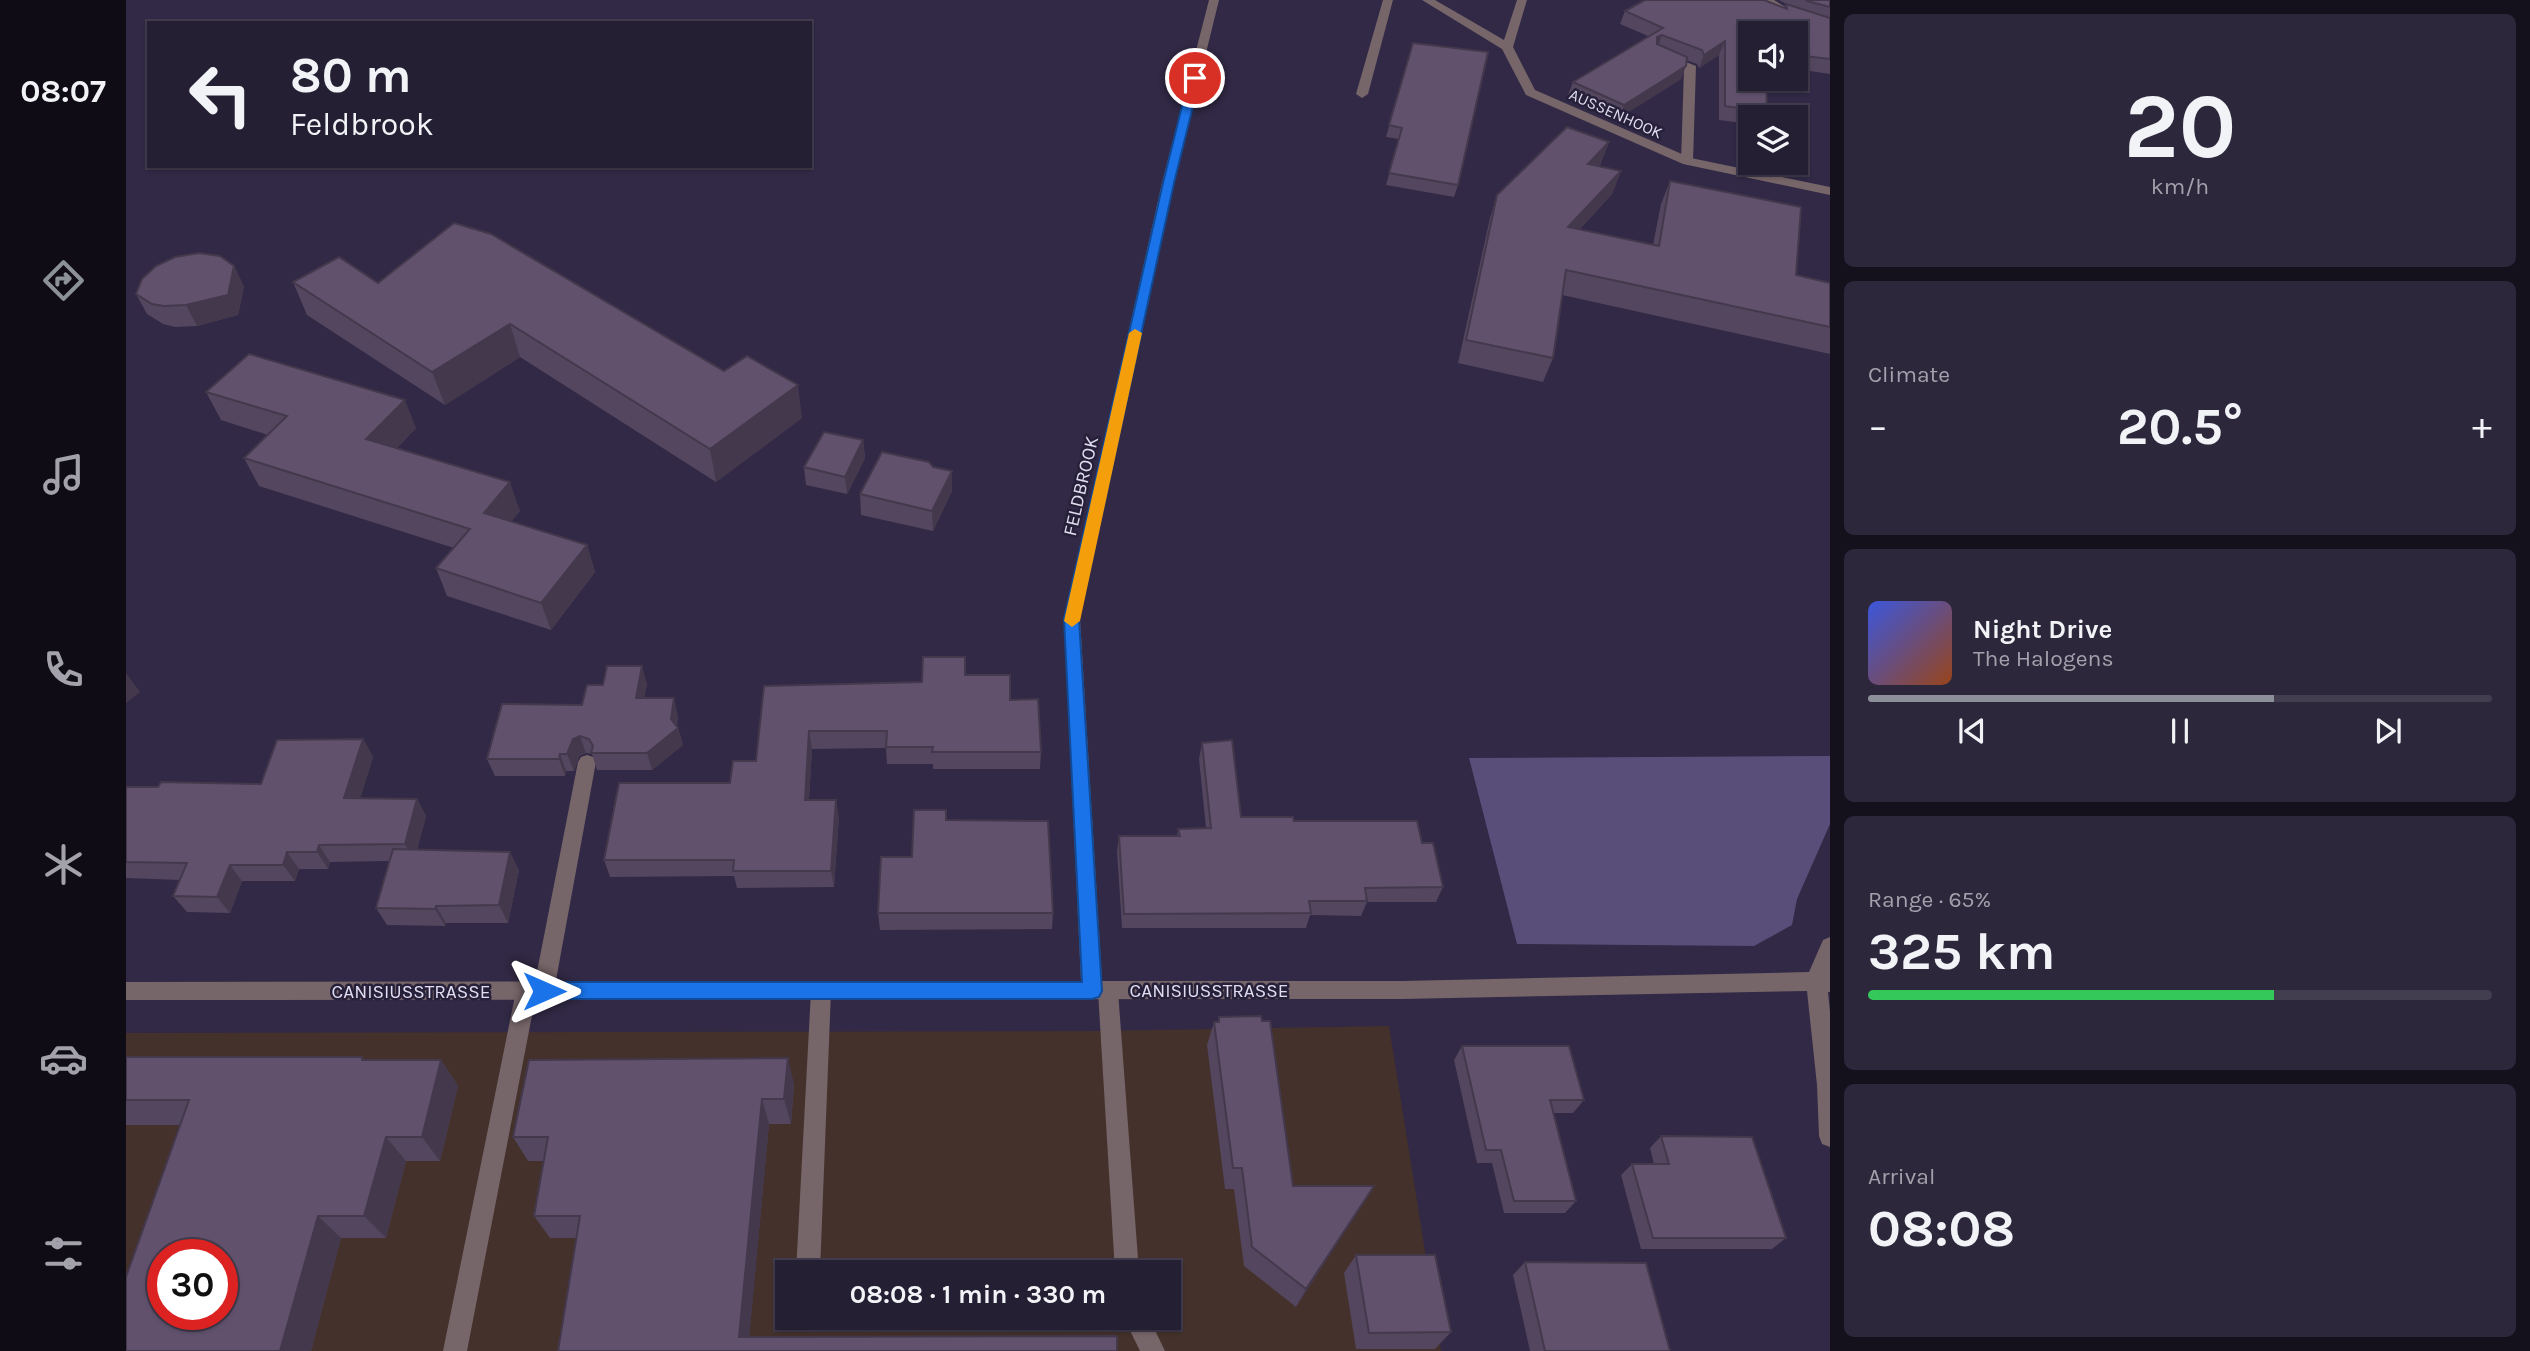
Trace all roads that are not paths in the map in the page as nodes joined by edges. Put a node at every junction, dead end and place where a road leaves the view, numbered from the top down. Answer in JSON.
{"nodes":[{"id":1,"x":1214,"y":0,"type":"edge"},
{"id":2,"x":1388,"y":0,"type":"edge"},
{"id":3,"x":1427,"y":0,"type":"edge"},
{"id":4,"x":1522,"y":0,"type":"edge"},
{"id":5,"x":1767,"y":0,"type":"edge"},
{"id":6,"x":1830,"y":27,"type":"edge"},
{"id":7,"x":1507,"y":47,"type":"junction"},
{"id":8,"x":1658,"y":54,"type":"edge"},
{"id":9,"x":1362,"y":94,"type":"dead end"},
{"id":10,"x":1687,"y":161,"type":"junction"},
{"id":11,"x":1830,"y":191,"type":"edge"},
{"id":12,"x":587,"y":762,"type":"dead end"},
{"id":13,"x":1830,"y":946,"type":"edge"},
{"id":14,"x":1823,"y":982,"type":"edge"},
{"id":15,"x":126,"y":991,"type":"edge"},
{"id":16,"x":535,"y":991,"type":"junction"},
{"id":17,"x":821,"y":991,"type":"junction"},
{"id":18,"x":1100,"y":991,"type":"junction"},
{"id":19,"x":1830,"y":1136,"type":"edge"},
{"id":20,"x":809,"y":1260,"type":"edge"},
{"id":21,"x":1126,"y":1260,"type":"edge"},
{"id":22,"x":1142,"y":1330,"type":"edge"},
{"id":23,"x":455,"y":1351,"type":"edge"},
{"id":24,"x":1153,"y":1351,"type":"edge"}],
"edges":[{"from":1,"to":18,"type":"street","name":"FELDBROOK"},
{"from":2,"to":9,"type":"street"},
{"from":3,"to":7,"type":"street","name":"AUSSENHOOK"},
{"from":4,"to":7,"type":"street"},
{"from":5,"to":6,"type":"street"},
{"from":7,"to":10,"type":"street","name":"AUSSENHOOK"},
{"from":8,"to":10,"type":"street"},
{"from":10,"to":11,"type":"street","name":"AUSSENHOOK"},
{"from":12,"to":16,"type":"street"},
{"from":13,"to":14,"type":"street"},
{"from":14,"to":18,"type":"street","name":"CANISIUSSTRASSE"},
{"from":14,"to":19,"type":"street"},
{"from":15,"to":16,"type":"street","name":"CANISIUSSTRASSE"},
{"from":16,"to":17,"type":"street","name":"CANISIUSSTRASSE"},
{"from":16,"to":23,"type":"street"},
{"from":17,"to":18,"type":"street","name":"CANISIUSSTRASSE"},
{"from":17,"to":20,"type":"street"},
{"from":18,"to":21,"type":"street","name":"FELDBROOK"},
{"from":22,"to":24,"type":"street"}]}
